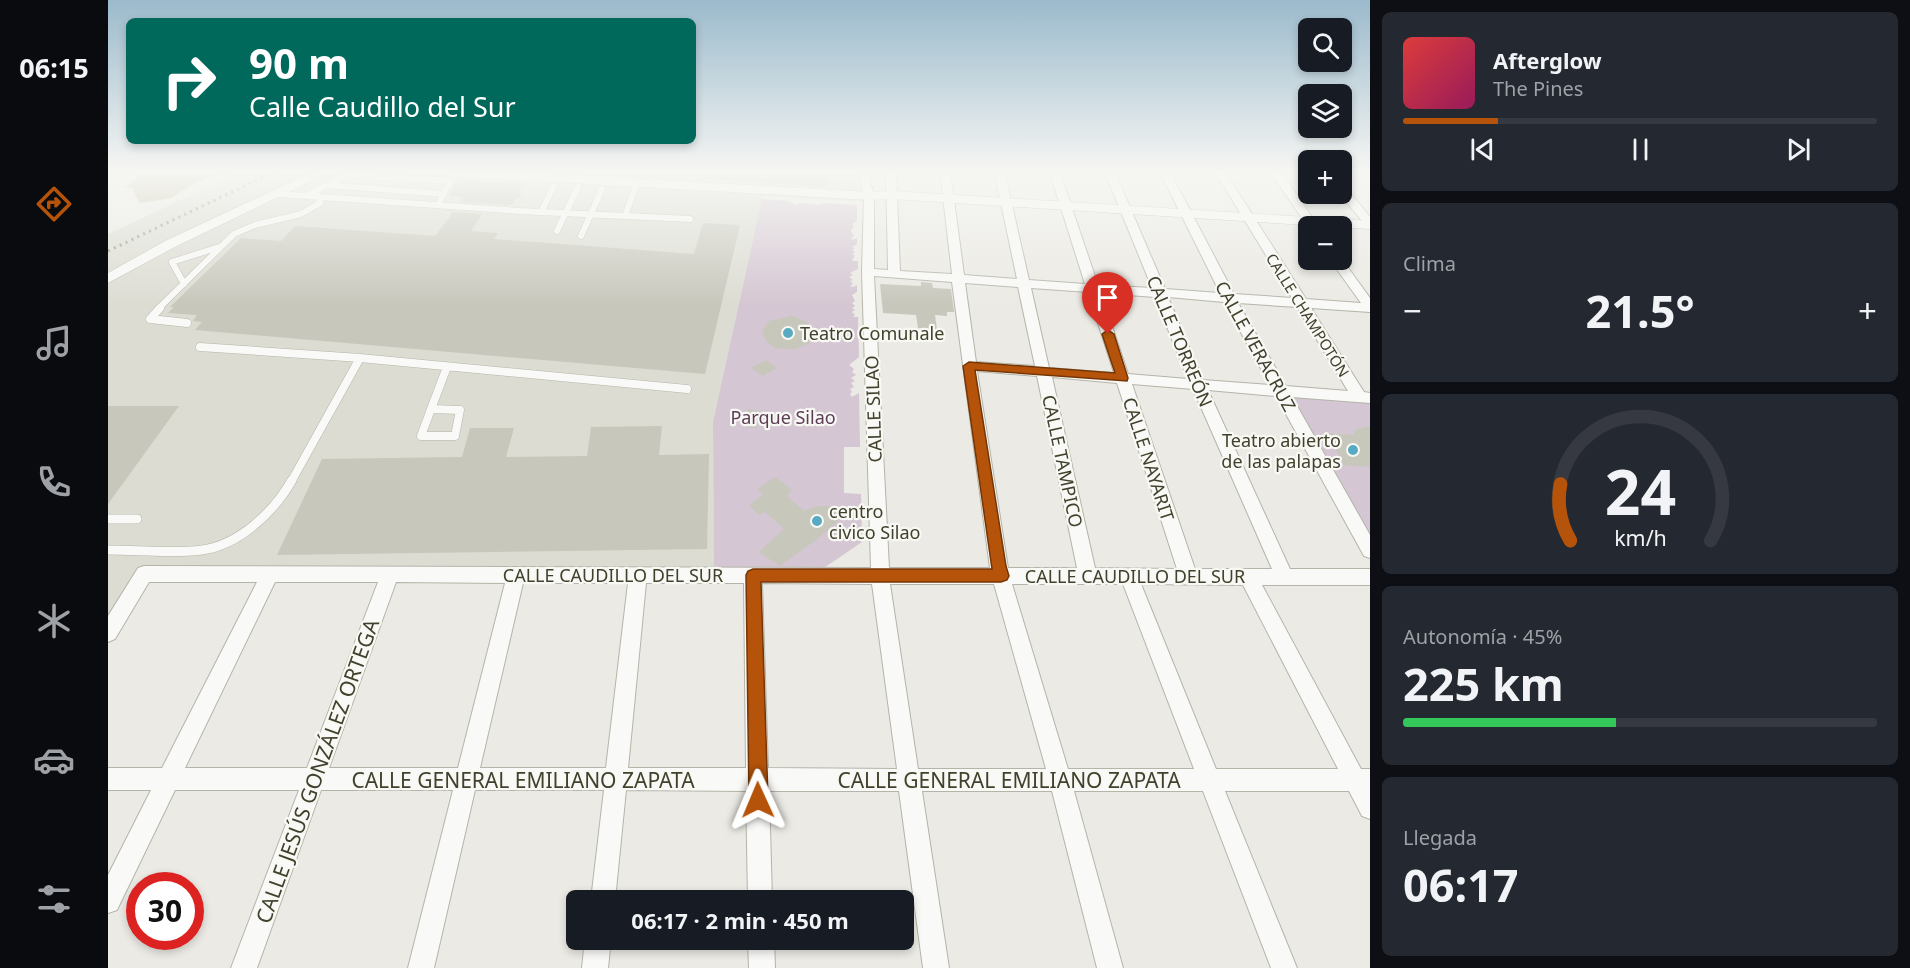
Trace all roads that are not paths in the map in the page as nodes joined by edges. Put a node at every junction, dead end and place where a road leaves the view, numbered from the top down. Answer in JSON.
{"nodes":[{"id":1,"x":232,"y":215,"type":"edge"},
{"id":2,"x":294,"y":215,"type":"edge"},
{"id":3,"x":565,"y":215,"type":"edge"},
{"id":4,"x":590,"y":215,"type":"edge"},
{"id":5,"x":611,"y":215,"type":"edge"},
{"id":6,"x":869,"y":215,"type":"edge"},
{"id":7,"x":893,"y":215,"type":"edge"},
{"id":8,"x":950,"y":215,"type":"edge"},
{"id":9,"x":1010,"y":215,"type":"edge"},
{"id":10,"x":1069,"y":215,"type":"edge"},
{"id":11,"x":1127,"y":215,"type":"edge"},
{"id":12,"x":1187,"y":215,"type":"edge"},
{"id":13,"x":1219,"y":215,"type":"edge"},
{"id":14,"x":625,"y":216,"type":"joint"},
{"id":15,"x":1247,"y":217,"type":"junction"},
{"id":16,"x":690,"y":219,"type":"dead end"},
{"id":17,"x":1298,"y":223,"type":"edge"},
{"id":18,"x":1352,"y":224,"type":"edge"},
{"id":19,"x":1370,"y":224,"type":"edge"},
{"id":20,"x":557,"y":231,"type":"dead end"},
{"id":21,"x":581,"y":236,"type":"dead end"},
{"id":22,"x":222,"y":246,"type":"junction"},
{"id":23,"x":1343,"y":270,"type":"edge"},
{"id":24,"x":868,"y":272,"type":"junction"},
{"id":25,"x":894,"y":274,"type":"junction"},
{"id":26,"x":108,"y":279,"type":"edge"},
{"id":27,"x":957,"y":279,"type":"junction"},
{"id":28,"x":184,"y":284,"type":"junction"},
{"id":29,"x":1025,"y":284,"type":"junction"},
{"id":30,"x":1094,"y":289,"type":"junction"},
{"id":31,"x":1160,"y":294,"type":"junction"},
{"id":32,"x":1229,"y":298,"type":"junction"},
{"id":33,"x":1300,"y":303,"type":"junction"},
{"id":34,"x":1370,"y":307,"type":"edge"},
{"id":35,"x":187,"y":323,"type":"dead end"},
{"id":36,"x":200,"y":347,"type":"dead end"},
{"id":37,"x":360,"y":358,"type":"junction"},
{"id":38,"x":969,"y":366,"type":"junction"},
{"id":39,"x":447,"y":367,"type":"junction"},
{"id":40,"x":1044,"y":372,"type":"junction"},
{"id":41,"x":1122,"y":378,"type":"junction"},
{"id":42,"x":1198,"y":384,"type":"junction"},
{"id":43,"x":687,"y":390,"type":"dead end"},
{"id":44,"x":1281,"y":391,"type":"junction"},
{"id":45,"x":1365,"y":398,"type":"edge"},
{"id":46,"x":431,"y":409,"type":"junction"},
{"id":47,"x":108,"y":519,"type":"edge"},
{"id":48,"x":136,"y":519,"type":"dead end"},
{"id":49,"x":108,"y":550,"type":"edge"},
{"id":50,"x":1370,"y":551,"type":"edge"},
{"id":51,"x":270,"y":574,"type":"junction"},
{"id":52,"x":390,"y":575,"type":"junction"},
{"id":53,"x":516,"y":575,"type":"junction"},
{"id":54,"x":638,"y":575,"type":"junction"},
{"id":55,"x":753,"y":575,"type":"junction"},
{"id":56,"x":880,"y":576,"type":"junction"},
{"id":57,"x":1001,"y":576,"type":"junction"},
{"id":58,"x":1088,"y":576,"type":"junction"},
{"id":59,"x":1129,"y":576,"type":"junction"},
{"id":60,"x":1188,"y":576,"type":"junction"},
{"id":61,"x":1248,"y":576,"type":"junction"},
{"id":62,"x":1284,"y":576,"type":"junction"},
{"id":63,"x":1370,"y":577,"type":"edge"},
{"id":64,"x":108,"y":633,"type":"edge"},
{"id":65,"x":108,"y":779,"type":"edge"},
{"id":66,"x":168,"y":779,"type":"junction"},
{"id":67,"x":314,"y":780,"type":"junction"},
{"id":68,"x":466,"y":780,"type":"junction"},
{"id":69,"x":616,"y":780,"type":"junction"},
{"id":70,"x":758,"y":780,"type":"junction"},
{"id":71,"x":908,"y":780,"type":"junction"},
{"id":72,"x":1060,"y":780,"type":"junction"},
{"id":73,"x":1210,"y":780,"type":"junction"},
{"id":74,"x":1363,"y":780,"type":"edge"},
{"id":75,"x":1370,"y":807,"type":"edge"},
{"id":76,"x":604,"y":890,"type":"edge"},
{"id":77,"x":760,"y":890,"type":"edge"},
{"id":78,"x":108,"y":901,"type":"edge"},
{"id":79,"x":597,"y":950,"type":"edge"},
{"id":80,"x":761,"y":950,"type":"edge"},
{"id":81,"x":244,"y":968,"type":"edge"},
{"id":82,"x":421,"y":968,"type":"edge"},
{"id":83,"x":595,"y":968,"type":"edge"},
{"id":84,"x":762,"y":968,"type":"edge"},
{"id":85,"x":936,"y":968,"type":"edge"},
{"id":86,"x":1110,"y":968,"type":"edge"},
{"id":87,"x":1284,"y":968,"type":"edge"}],
"edges":[{"from":1,"to":26,"type":"street"},
{"from":2,"to":22,"type":"lane"},
{"from":3,"to":20,"type":"lane"},
{"from":4,"to":21,"type":"lane"},
{"from":5,"to":14,"type":"lane"},
{"from":6,"to":24,"type":"street","name":"CALLE SILAO"},
{"from":7,"to":25,"type":"street"},
{"from":8,"to":27,"type":"street"},
{"from":9,"to":29,"type":"street","name":"CALLE TAMPICO"},
{"from":10,"to":30,"type":"street","name":"CALLE NAYARIT"},
{"from":11,"to":31,"type":"street","name":"CALLE TORREÓN"},
{"from":12,"to":32,"type":"street","name":"CALLE VERACRUZ"},
{"from":13,"to":15,"type":"street"},
{"from":14,"to":16,"type":"lane"},
{"from":15,"to":17,"type":"street"},
{"from":15,"to":33,"type":"street","name":"CALLE CHAMPOTÓN"},
{"from":18,"to":19,"type":"street"},
{"from":22,"to":28,"type":"lane"},
{"from":22,"to":28,"type":"lane"},
{"from":23,"to":34,"type":"street"},
{"from":24,"to":25,"type":"street"},
{"from":24,"to":56,"type":"street","name":"CALLE SILAO"},
{"from":25,"to":27,"type":"street"},
{"from":27,"to":29,"type":"street"},
{"from":27,"to":38,"type":"street"},
{"from":28,"to":35,"type":"lane"},
{"from":29,"to":30,"type":"street"},
{"from":29,"to":40,"type":"street","name":"CALLE TAMPICO"},
{"from":30,"to":31,"type":"street"},
{"from":30,"to":41,"type":"street","name":"CALLE NAYARIT"},
{"from":31,"to":32,"type":"street"},
{"from":31,"to":42,"type":"street","name":"CALLE TORREÓN"},
{"from":32,"to":33,"type":"street"},
{"from":32,"to":44,"type":"street","name":"CALLE VERACRUZ"},
{"from":33,"to":34,"type":"street"},
{"from":33,"to":45,"type":"street","name":"CALLE CHAMPOTÓN"},
{"from":36,"to":37,"type":"lane"},
{"from":37,"to":39,"type":"lane"},
{"from":37,"to":49,"type":"lane"},
{"from":38,"to":40,"type":"street"},
{"from":38,"to":57,"type":"street"},
{"from":39,"to":43,"type":"lane"},
{"from":39,"to":46,"type":"lane"},
{"from":40,"to":41,"type":"street"},
{"from":40,"to":58,"type":"street","name":"CALLE TAMPICO"},
{"from":41,"to":42,"type":"street"},
{"from":41,"to":60,"type":"street","name":"CALLE NAYARIT"},
{"from":42,"to":44,"type":"street"},
{"from":42,"to":62,"type":"street","name":"CALLE TORREÓN"},
{"from":44,"to":45,"type":"street"},
{"from":44,"to":50,"type":"street","name":"CALLE VERACRUZ"},
{"from":46,"to":46,"type":"lane"},
{"from":47,"to":48,"type":"lane"},
{"from":51,"to":52,"type":"street","name":"CALLE CAUDILLO DEL SUR"},
{"from":51,"to":64,"type":"street","name":"CALLE CAUDILLO DEL SUR"},
{"from":51,"to":66,"type":"street"},
{"from":52,"to":53,"type":"street","name":"CALLE CAUDILLO DEL SUR"},
{"from":52,"to":67,"type":"street","name":"CALLE JESÚS GONZÁLEZ ORTEGA"},
{"from":53,"to":54,"type":"street","name":"CALLE CAUDILLO DEL SUR"},
{"from":53,"to":68,"type":"street"},
{"from":54,"to":55,"type":"street","name":"CALLE CAUDILLO DEL SUR"},
{"from":54,"to":69,"type":"street"},
{"from":55,"to":56,"type":"street","name":"CALLE CAUDILLO DEL SUR"},
{"from":55,"to":70,"type":"street"},
{"from":56,"to":57,"type":"street","name":"CALLE CAUDILLO DEL SUR"},
{"from":56,"to":71,"type":"street","name":"CALLE SILAO"},
{"from":57,"to":58,"type":"street","name":"CALLE CAUDILLO DEL SUR"},
{"from":57,"to":72,"type":"street"},
{"from":58,"to":59,"type":"street","name":"CALLE CAUDILLO DEL SUR"},
{"from":59,"to":60,"type":"street","name":"CALLE CAUDILLO DEL SUR"},
{"from":59,"to":73,"type":"street"},
{"from":60,"to":61,"type":"street","name":"CALLE CAUDILLO DEL SUR"},
{"from":61,"to":62,"type":"street","name":"CALLE CAUDILLO DEL SUR"},
{"from":61,"to":74,"type":"street"},
{"from":62,"to":63,"type":"street","name":"CALLE CAUDILLO DEL SUR"},
{"from":65,"to":66,"type":"street","name":"CALLE GENERAL EMILIANO ZAPATA"},
{"from":66,"to":67,"type":"street","name":"CALLE GENERAL EMILIANO ZAPATA"},
{"from":66,"to":78,"type":"street"},
{"from":67,"to":68,"type":"street","name":"CALLE GENERAL EMILIANO ZAPATA"},
{"from":67,"to":81,"type":"street","name":"CALLE JESÚS GONZÁLEZ ORTEGA"},
{"from":68,"to":69,"type":"street","name":"CALLE GENERAL EMILIANO ZAPATA"},
{"from":68,"to":82,"type":"street"},
{"from":69,"to":70,"type":"street","name":"CALLE GENERAL EMILIANO ZAPATA"},
{"from":69,"to":76,"type":"street"},
{"from":70,"to":71,"type":"street","name":"CALLE GENERAL EMILIANO ZAPATA"},
{"from":70,"to":77,"type":"street"},
{"from":71,"to":72,"type":"street","name":"CALLE GENERAL EMILIANO ZAPATA"},
{"from":71,"to":85,"type":"street","name":"CALLE SILAO"},
{"from":72,"to":73,"type":"street","name":"CALLE GENERAL EMILIANO ZAPATA"},
{"from":72,"to":86,"type":"street"},
{"from":73,"to":74,"type":"street","name":"CALLE GENERAL EMILIANO ZAPATA"},
{"from":73,"to":87,"type":"street"},
{"from":74,"to":75,"type":"street"},
{"from":79,"to":83,"type":"street"},
{"from":80,"to":84,"type":"street"}]}
